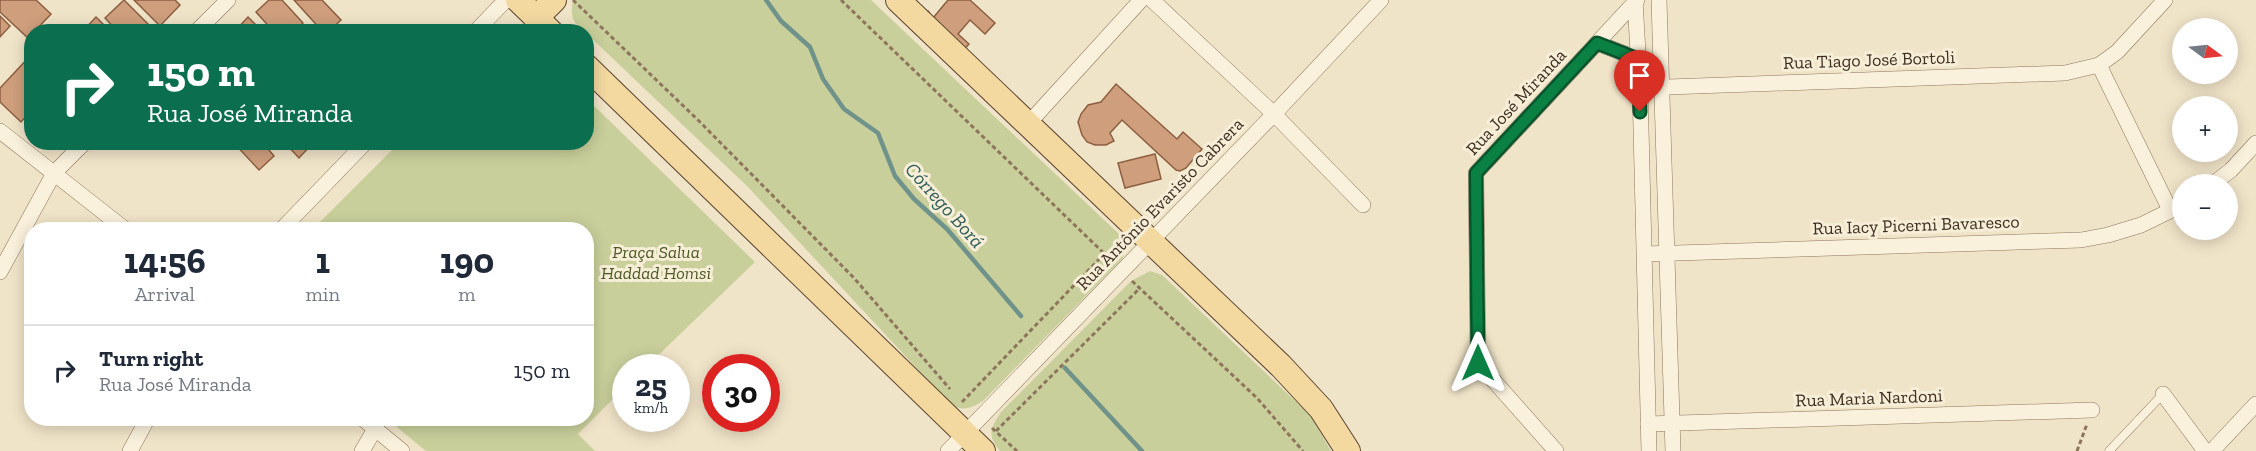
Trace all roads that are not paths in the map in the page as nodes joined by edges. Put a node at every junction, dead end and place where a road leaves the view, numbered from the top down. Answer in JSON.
{"nodes":[{"id":1,"x":228,"y":0,"type":"edge"},
{"id":2,"x":506,"y":0,"type":"edge"},
{"id":3,"x":518,"y":0,"type":"edge"},
{"id":4,"x":898,"y":0,"type":"edge"},
{"id":5,"x":1141,"y":0,"type":"edge"},
{"id":6,"x":1152,"y":0,"type":"edge"},
{"id":7,"x":1381,"y":0,"type":"edge"},
{"id":8,"x":1659,"y":0,"type":"edge"},
{"id":9,"x":2165,"y":0,"type":"edge"},
{"id":10,"x":571,"y":1,"type":"edge"},
{"id":11,"x":1635,"y":1,"type":"edge"},
{"id":12,"x":204,"y":24,"type":"edge"},
{"id":13,"x":483,"y":24,"type":"edge"},
{"id":14,"x":543,"y":24,"type":"edge"},
{"id":15,"x":545,"y":24,"type":"edge"},
{"id":16,"x":1597,"y":43,"type":"junction"},
{"id":17,"x":1638,"y":59,"type":"junction"},
{"id":18,"x":2099,"y":65,"type":"junction"},
{"id":19,"x":594,"y":73,"type":"edge"},
{"id":20,"x":1662,"y":87,"type":"junction"},
{"id":21,"x":1640,"y":88,"type":"junction"},
{"id":22,"x":1274,"y":114,"type":"junction"},
{"id":23,"x":1027,"y":125,"type":"junction"},
{"id":24,"x":0,"y":131,"type":"edge"},
{"id":25,"x":2256,"y":143,"type":"edge"},
{"id":26,"x":24,"y":150,"type":"edge"},
{"id":27,"x":24,"y":150,"type":"edge"},
{"id":28,"x":77,"y":150,"type":"edge"},
{"id":29,"x":358,"y":150,"type":"edge"},
{"id":30,"x":54,"y":173,"type":"junction"},
{"id":31,"x":2225,"y":174,"type":"edge"},
{"id":32,"x":2172,"y":201,"type":"edge"},
{"id":33,"x":1363,"y":205,"type":"dead end"},
{"id":34,"x":2172,"y":210,"type":"edge"},
{"id":35,"x":27,"y":222,"type":"edge"},
{"id":36,"x":116,"y":222,"type":"edge"},
{"id":37,"x":289,"y":222,"type":"edge"},
{"id":38,"x":24,"y":228,"type":"edge"},
{"id":39,"x":1151,"y":242,"type":"junction"},
{"id":40,"x":1667,"y":252,"type":"junction"},
{"id":41,"x":1645,"y":254,"type":"junction"},
{"id":42,"x":0,"y":272,"type":"edge"},
{"id":43,"x":2163,"y":394,"type":"joint"},
{"id":44,"x":2256,"y":404,"type":"edge"},
{"id":45,"x":2092,"y":410,"type":"road end"},
{"id":46,"x":1648,"y":424,"type":"junction"},
{"id":47,"x":1672,"y":424,"type":"junction"},
{"id":48,"x":144,"y":426,"type":"edge"},
{"id":49,"x":371,"y":426,"type":"edge"},
{"id":50,"x":973,"y":426,"type":"junction"},
{"id":51,"x":375,"y":429,"type":"junction"},
{"id":52,"x":990,"y":441,"type":"edge"},
{"id":53,"x":130,"y":451,"type":"edge"},
{"id":54,"x":362,"y":451,"type":"edge"},
{"id":55,"x":402,"y":451,"type":"edge"},
{"id":56,"x":948,"y":451,"type":"edge"},
{"id":57,"x":1348,"y":451,"type":"edge"},
{"id":58,"x":1556,"y":451,"type":"edge"},
{"id":59,"x":1649,"y":451,"type":"edge"},
{"id":60,"x":1673,"y":451,"type":"edge"},
{"id":61,"x":2109,"y":451,"type":"edge"},
{"id":62,"x":2205,"y":451,"type":"edge"},
{"id":63,"x":2212,"y":451,"type":"edge"}],
"edges":[{"from":1,"to":12,"type":"street"},
{"from":2,"to":13,"type":"street"},
{"from":3,"to":14,"type":"main road"},
{"from":4,"to":23,"type":"main road"},
{"from":5,"to":23,"type":"street"},
{"from":6,"to":22,"type":"street"},
{"from":7,"to":22,"type":"street","name":"Rua Antônio Evaristo Cabrera"},
{"from":8,"to":20,"type":"street"},
{"from":9,"to":18,"type":"street"},
{"from":10,"to":15,"type":"main road"},
{"from":11,"to":16,"type":"street","name":"Rua José Miranda"},
{"from":11,"to":17,"type":"street"},
{"from":16,"to":17,"type":"street"},
{"from":16,"to":58,"type":"street","name":"Rua José Miranda"},
{"from":17,"to":21,"type":"street"},
{"from":18,"to":20,"type":"street","name":"Rua Tiago José Bortoli"},
{"from":18,"to":32,"type":"street"},
{"from":19,"to":50,"type":"main road"},
{"from":20,"to":21,"type":"street","name":"Rua Tiago José Bortoli"},
{"from":20,"to":40,"type":"street"},
{"from":21,"to":41,"type":"street"},
{"from":22,"to":33,"type":"street"},
{"from":22,"to":39,"type":"street","name":"Rua Antônio Evaristo Cabrera"},
{"from":23,"to":39,"type":"main road"},
{"from":24,"to":27,"type":"street"},
{"from":25,"to":31,"type":"street"},
{"from":26,"to":30,"type":"street"},
{"from":28,"to":30,"type":"street"},
{"from":29,"to":37,"type":"street"},
{"from":30,"to":35,"type":"street"},
{"from":30,"to":36,"type":"street"},
{"from":34,"to":40,"type":"street","name":"Rua Iacy Picerni Bavaresco"},
{"from":38,"to":42,"type":"street"},
{"from":39,"to":50,"type":"street","name":"Rua Antônio Evaristo Cabrera"},
{"from":39,"to":57,"type":"main road"},
{"from":40,"to":41,"type":"street","name":"Rua Iacy Picerni Bavaresco"},
{"from":40,"to":47,"type":"street"},
{"from":41,"to":46,"type":"street"},
{"from":43,"to":61,"type":"lane"},
{"from":43,"to":62,"type":"street"},
{"from":44,"to":63,"type":"street"},
{"from":45,"to":47,"type":"street","name":"Rua Maria Nardoni"},
{"from":46,"to":47,"type":"street","name":"Rua Maria Nardoni"},
{"from":46,"to":59,"type":"street"},
{"from":47,"to":60,"type":"street"},
{"from":48,"to":53,"type":"street"},
{"from":49,"to":51,"type":"street"},
{"from":50,"to":52,"type":"main road"},
{"from":50,"to":56,"type":"street","name":"Rua Antônio Evaristo Cabrera"},
{"from":51,"to":54,"type":"street"},
{"from":51,"to":55,"type":"street"}]}
